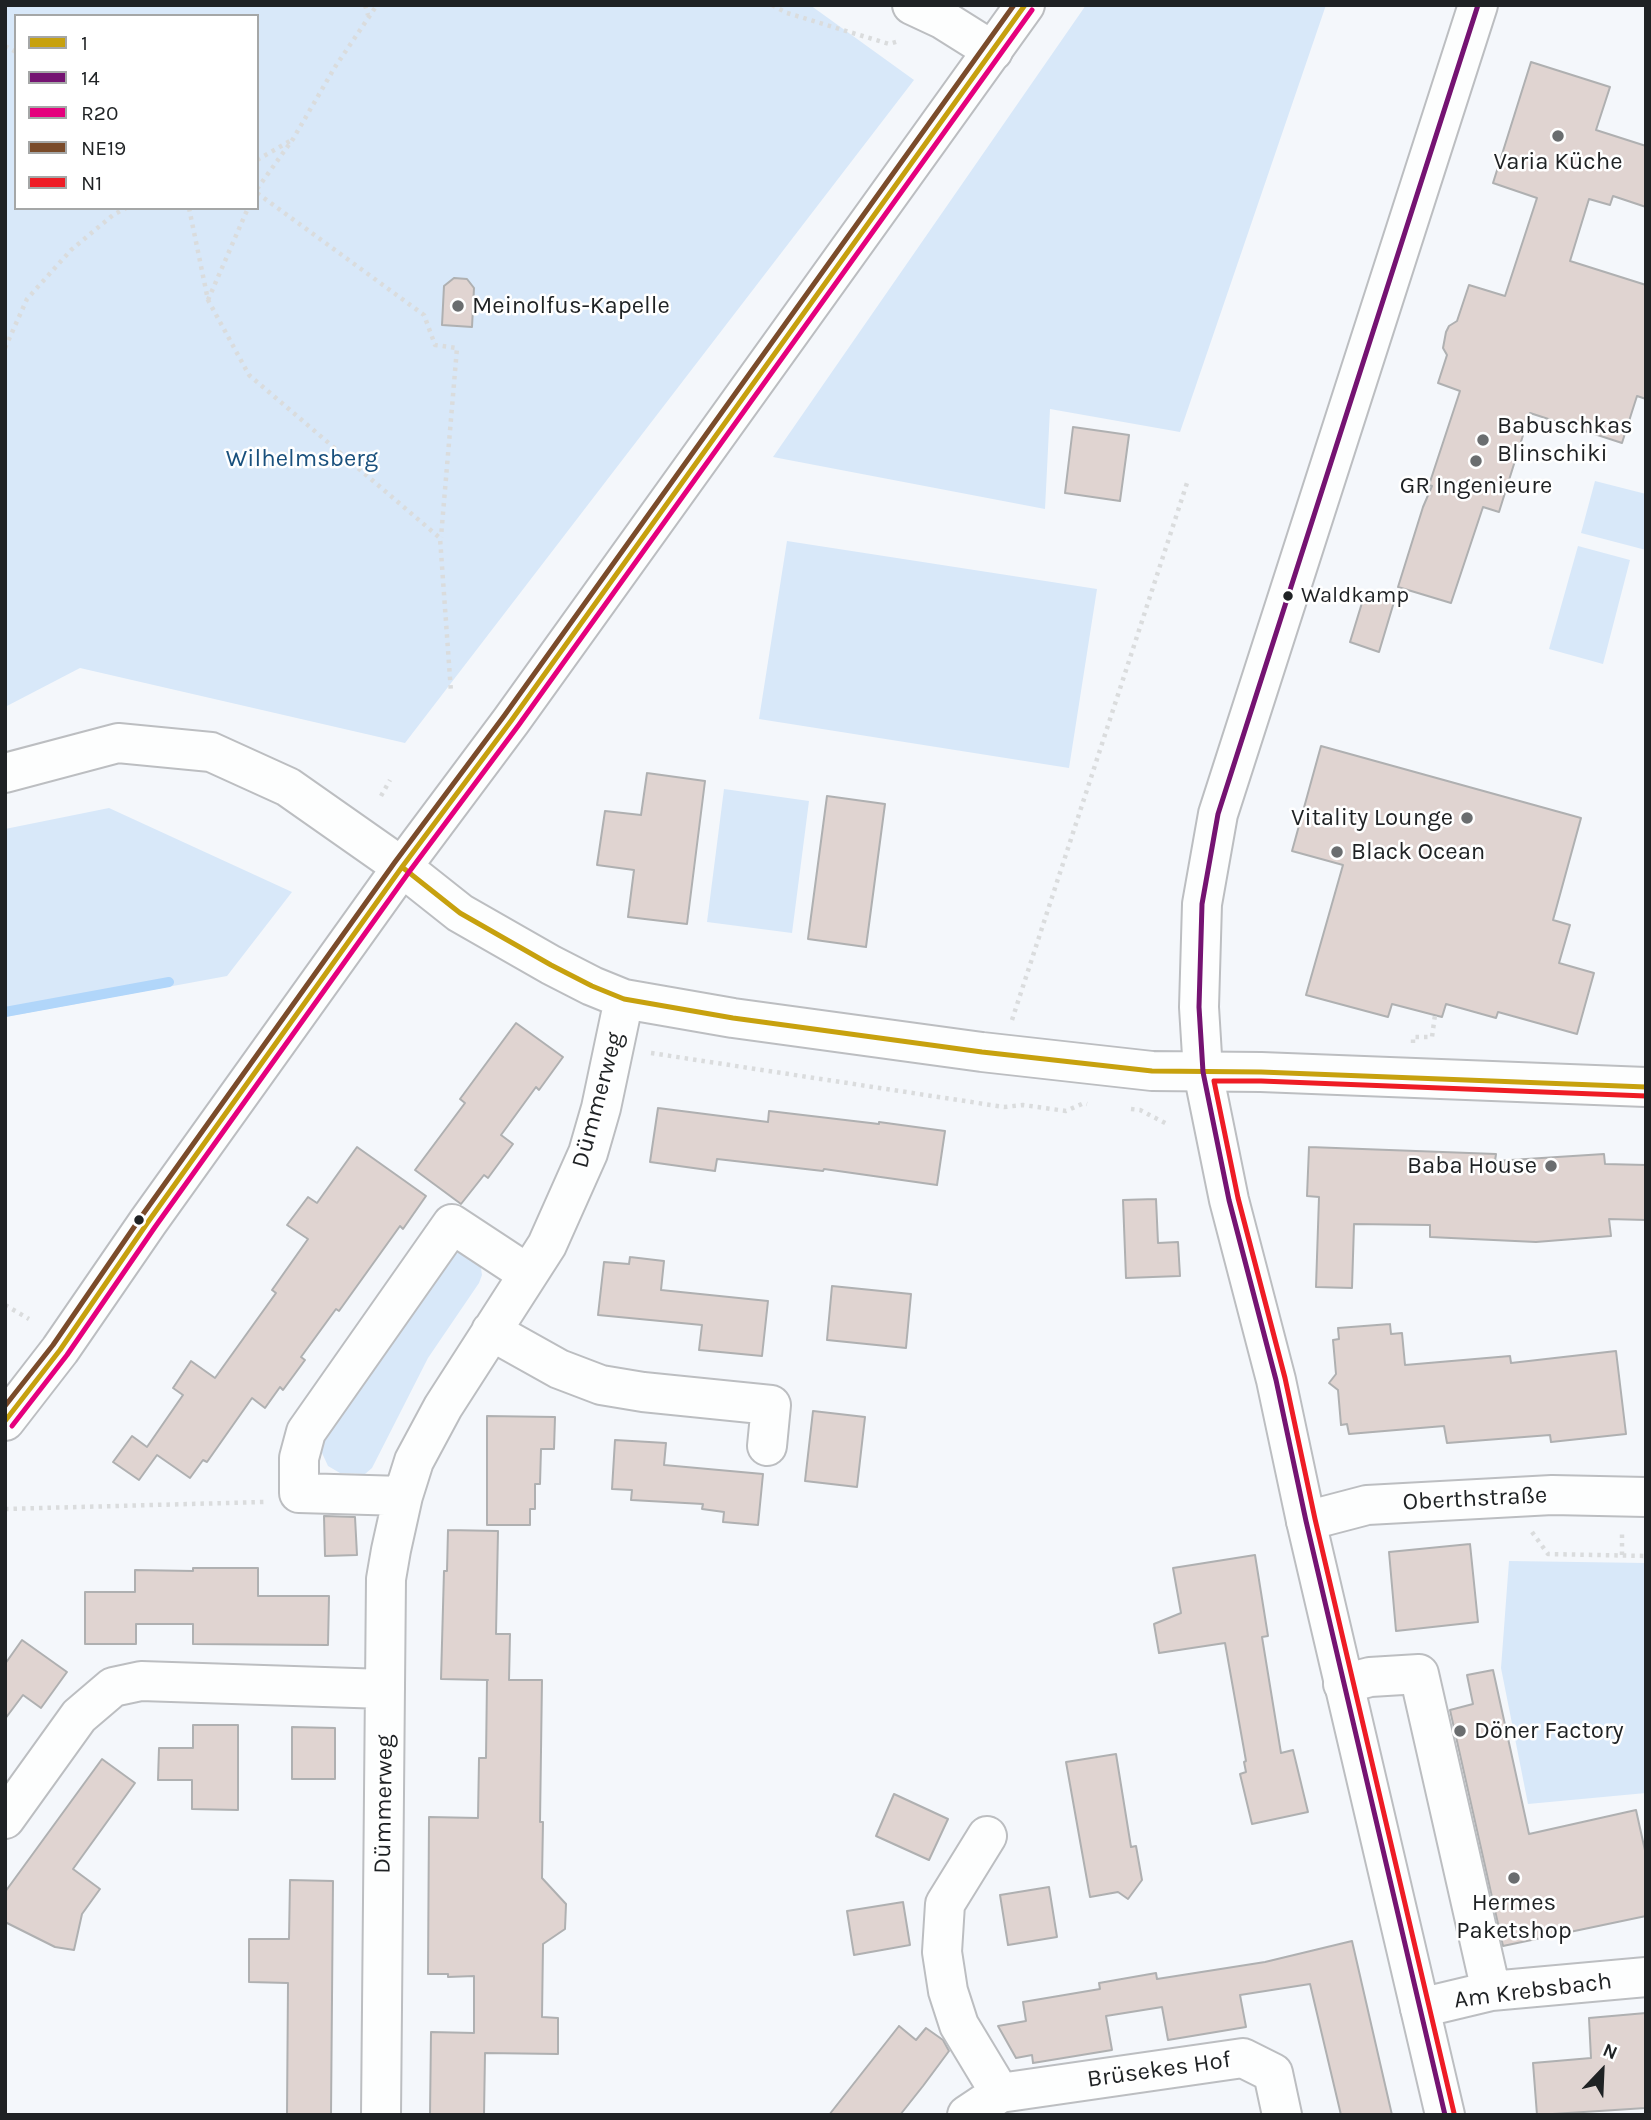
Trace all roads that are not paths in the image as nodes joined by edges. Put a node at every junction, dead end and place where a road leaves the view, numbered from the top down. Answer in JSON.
{"nodes":[{"id":1,"x":1025,"y":5,"type":"edge"},
{"id":2,"x":1478,"y":5,"type":"edge"},
{"id":3,"x":934,"y":10,"type":"edge"},
{"id":4,"x":997,"y":45,"type":"junction"},
{"id":5,"x":5,"y":773,"type":"edge"},
{"id":6,"x":402,"y":867,"type":"junction"},
{"id":7,"x":624,"y":999,"type":"junction"},
{"id":8,"x":1203,"y":1072,"type":"junction"},
{"id":9,"x":1646,"y":1087,"type":"edge"},
{"id":10,"x":528,"y":1273,"type":"junction"},
{"id":11,"x":491,"y":1331,"type":"junction"},
{"id":12,"x":5,"y":1421,"type":"edge"},
{"id":13,"x":767,"y":1446,"type":"dead end"},
{"id":14,"x":403,"y":1496,"type":"junction"},
{"id":15,"x":1646,"y":1497,"type":"edge"},
{"id":16,"x":1306,"y":1521,"type":"junction"},
{"id":17,"x":1343,"y":1684,"type":"junction"},
{"id":18,"x":385,"y":1689,"type":"junction"},
{"id":19,"x":5,"y":1819,"type":"edge"},
{"id":20,"x":987,"y":1836,"type":"dead end"},
{"id":21,"x":1646,"y":1978,"type":"edge"},
{"id":22,"x":1491,"y":1991,"type":"junction"},
{"id":23,"x":1420,"y":2008,"type":"junction"},
{"id":24,"x":1000,"y":2093,"type":"junction"},
{"id":25,"x":381,"y":2115,"type":"edge"},
{"id":26,"x":967,"y":2115,"type":"edge"},
{"id":27,"x":1282,"y":2115,"type":"edge"},
{"id":28,"x":1445,"y":2115,"type":"edge"}],
"edges":[{"from":1,"to":4,"type":"street"},
{"from":2,"to":8,"type":"street"},
{"from":3,"to":4,"type":"street"},
{"from":4,"to":6,"type":"street"},
{"from":5,"to":6,"type":"street"},
{"from":6,"to":7,"type":"street"},
{"from":6,"to":12,"type":"street"},
{"from":7,"to":8,"type":"street"},
{"from":7,"to":10,"type":"street","name":"Dümmerweg"},
{"from":8,"to":9,"type":"street"},
{"from":8,"to":16,"type":"street"},
{"from":10,"to":11,"type":"street","name":"Dümmerweg"},
{"from":10,"to":14,"type":"street"},
{"from":11,"to":13,"type":"street"},
{"from":11,"to":14,"type":"street","name":"Dümmerweg"},
{"from":14,"to":18,"type":"street","name":"Dümmerweg"},
{"from":15,"to":16,"type":"street","name":"Oberthstraße"},
{"from":16,"to":17,"type":"street"},
{"from":17,"to":22,"type":"street"},
{"from":17,"to":23,"type":"street"},
{"from":18,"to":19,"type":"street"},
{"from":18,"to":25,"type":"street","name":"Dümmerweg"},
{"from":20,"to":24,"type":"street"},
{"from":21,"to":22,"type":"street","name":"Am Krebsbach"},
{"from":22,"to":23,"type":"street","name":"Am Krebsbach"},
{"from":23,"to":28,"type":"street"},
{"from":24,"to":26,"type":"street","name":"Brüsekes Hof"},
{"from":24,"to":27,"type":"street","name":"Brüsekes Hof"}]}
